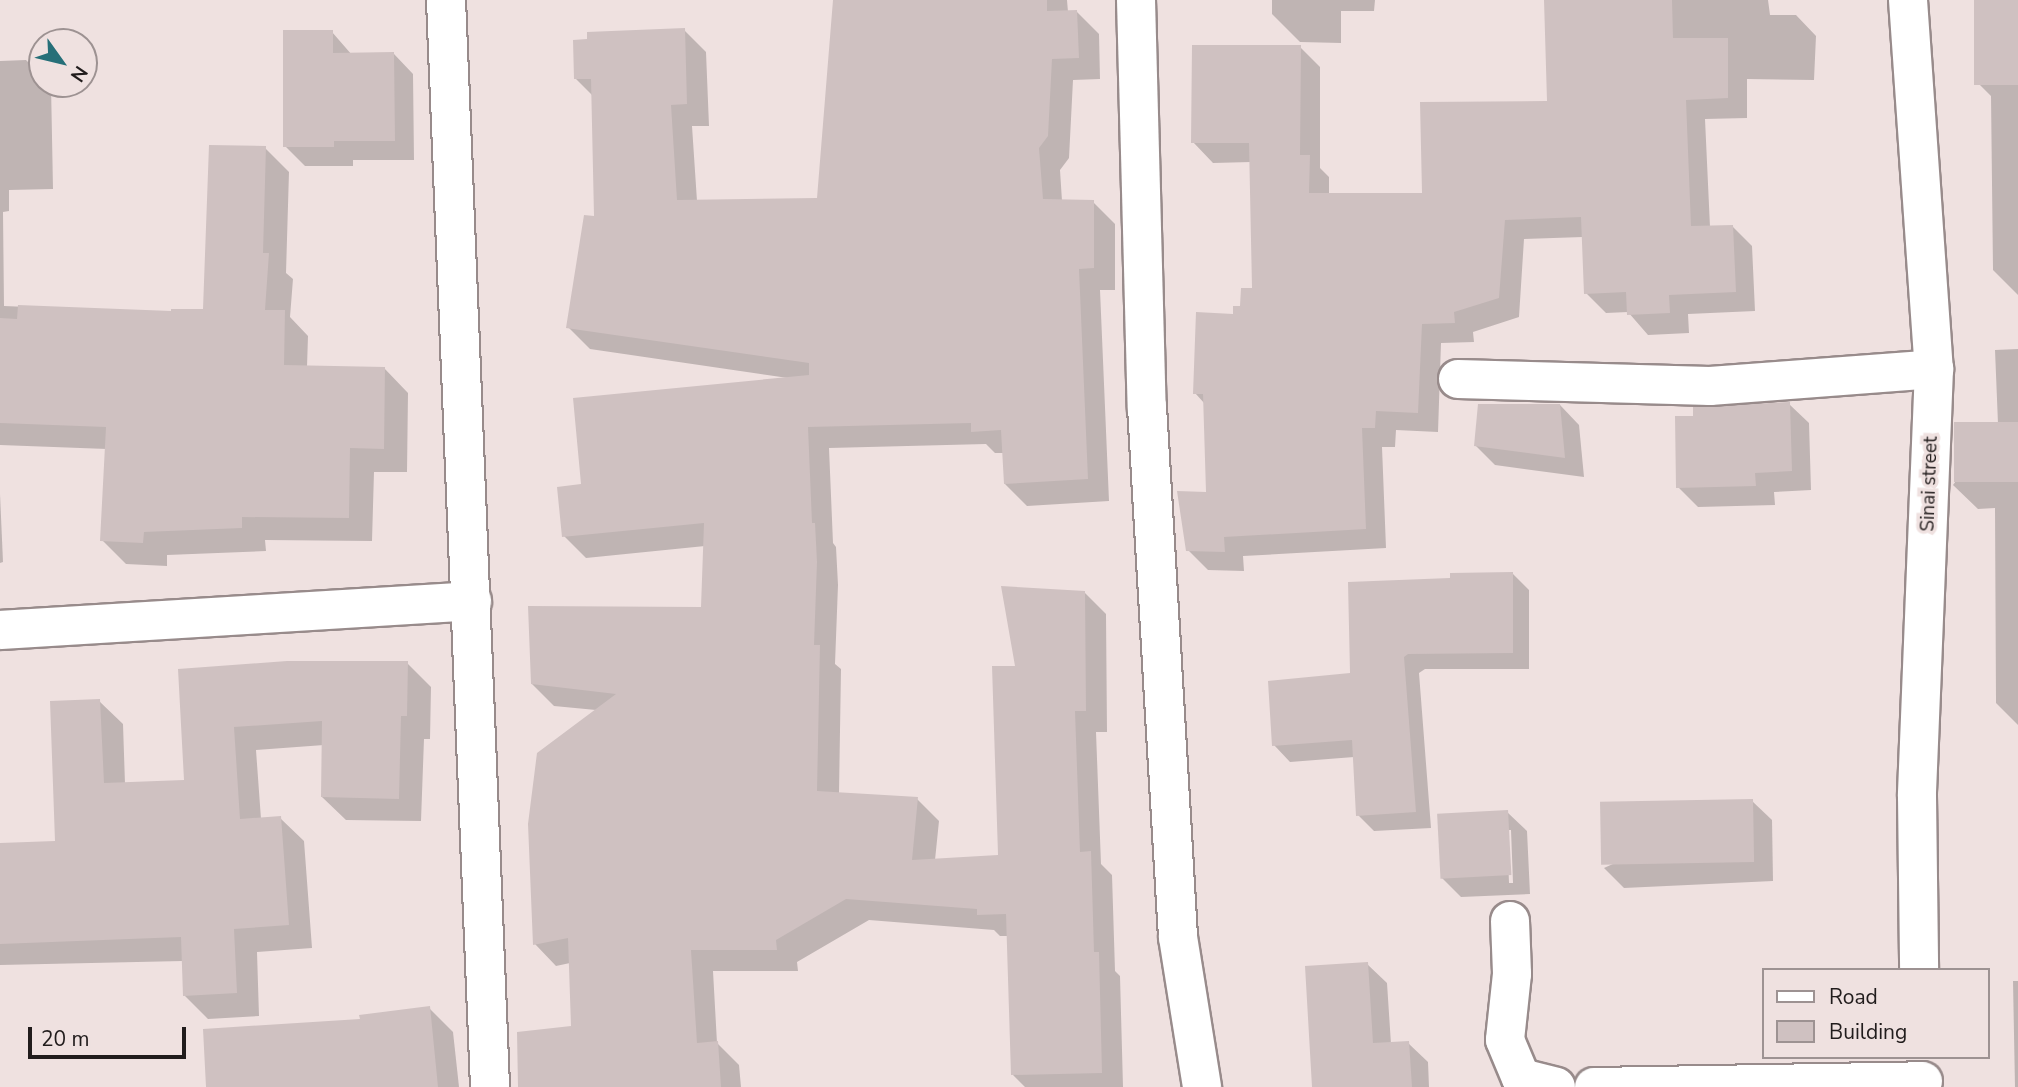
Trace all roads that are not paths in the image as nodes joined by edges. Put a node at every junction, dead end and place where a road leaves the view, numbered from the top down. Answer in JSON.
{"nodes":[{"id":1,"x":446,"y":0,"type":"edge"},
{"id":2,"x":1136,"y":0,"type":"edge"},
{"id":3,"x":1908,"y":0,"type":"edge"},
{"id":4,"x":1934,"y":369,"type":"junction"},
{"id":5,"x":1458,"y":379,"type":"dead end"},
{"id":6,"x":472,"y":601,"type":"junction"},
{"id":7,"x":0,"y":630,"type":"edge"},
{"id":8,"x":1510,"y":921,"type":"dead end"},
{"id":9,"x":1919,"y":968,"type":"edge"},
{"id":10,"x":1923,"y":1075,"type":"edge"},
{"id":11,"x":490,"y":1087,"type":"edge"},
{"id":12,"x":1202,"y":1087,"type":"edge"},
{"id":13,"x":1556,"y":1087,"type":"edge"},
{"id":14,"x":1594,"y":1087,"type":"edge"}],
"edges":[{"from":1,"to":6,"type":"street"},
{"from":2,"to":12,"type":"street"},
{"from":3,"to":4,"type":"street","name":"Sinai street"},
{"from":4,"to":5,"type":"street"},
{"from":4,"to":9,"type":"street","name":"Sinai street"},
{"from":6,"to":7,"type":"street"},
{"from":6,"to":11,"type":"street"},
{"from":8,"to":13,"type":"street"},
{"from":10,"to":14,"type":"street"}]}
